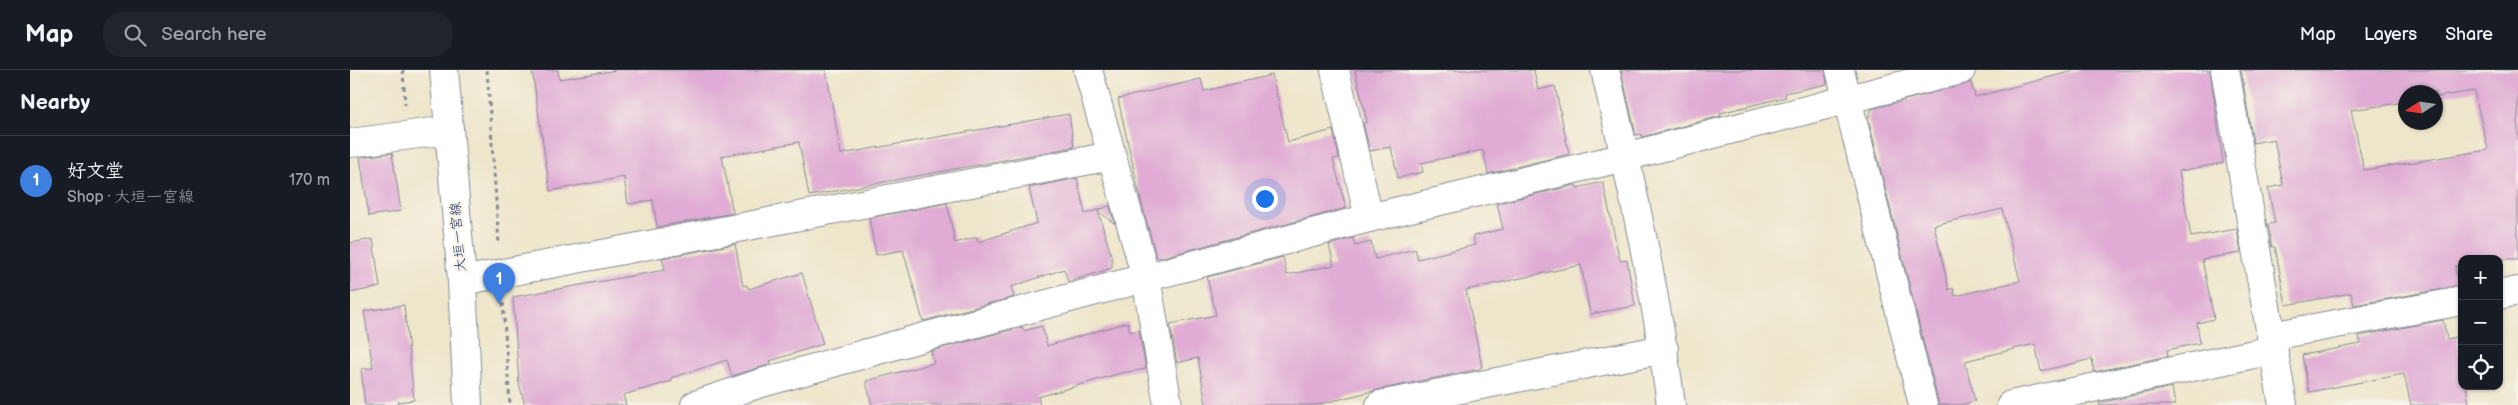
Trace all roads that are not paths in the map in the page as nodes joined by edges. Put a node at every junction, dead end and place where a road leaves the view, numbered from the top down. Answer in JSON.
{"nodes":[{"id":1,"x":444,"y":70,"type":"edge"},
{"id":2,"x":1088,"y":70,"type":"edge"},
{"id":3,"x":1335,"y":70,"type":"edge"},
{"id":4,"x":1605,"y":70,"type":"edge"},
{"id":5,"x":1840,"y":70,"type":"edge"},
{"id":6,"x":1961,"y":70,"type":"edge"},
{"id":7,"x":2224,"y":70,"type":"edge"},
{"id":8,"x":1847,"y":100,"type":"junction"},
{"id":9,"x":449,"y":130,"type":"junction"},
{"id":10,"x":350,"y":143,"type":"edge"},
{"id":11,"x":1111,"y":156,"type":"junction"},
{"id":12,"x":1625,"y":157,"type":"junction"},
{"id":13,"x":1369,"y":218,"type":"junction"},
{"id":14,"x":1146,"y":278,"type":"junction"},
{"id":15,"x":462,"y":281,"type":"junction"},
{"id":16,"x":2518,"y":291,"type":"edge"},
{"id":17,"x":2503,"y":293,"type":"edge"},
{"id":18,"x":2458,"y":302,"type":"edge"},
{"id":19,"x":2272,"y":343,"type":"junction"},
{"id":20,"x":1664,"y":349,"type":"junction"},
{"id":21,"x":760,"y":395,"type":"edge"},
{"id":22,"x":468,"y":405,"type":"edge"},
{"id":23,"x":695,"y":405,"type":"edge"},
{"id":24,"x":1168,"y":405,"type":"edge"},
{"id":25,"x":1380,"y":405,"type":"edge"},
{"id":26,"x":1671,"y":405,"type":"edge"},
{"id":27,"x":1923,"y":405,"type":"edge"},
{"id":28,"x":2011,"y":405,"type":"edge"},
{"id":29,"x":2283,"y":405,"type":"edge"}],
"edges":[{"from":1,"to":9,"type":"street","name":"大垣一宮線"},
{"from":2,"to":11,"type":"street"},
{"from":3,"to":13,"type":"street"},
{"from":4,"to":12,"type":"street"},
{"from":5,"to":8,"type":"street"},
{"from":6,"to":8,"type":"street"},
{"from":7,"to":19,"type":"street"},
{"from":8,"to":12,"type":"street"},
{"from":8,"to":27,"type":"street"},
{"from":9,"to":10,"type":"street"},
{"from":9,"to":15,"type":"street","name":"大垣一宮線"},
{"from":11,"to":14,"type":"street"},
{"from":11,"to":15,"type":"street"},
{"from":12,"to":13,"type":"street"},
{"from":12,"to":20,"type":"street"},
{"from":13,"to":14,"type":"street"},
{"from":14,"to":21,"type":"street"},
{"from":14,"to":24,"type":"street"},
{"from":15,"to":22,"type":"street","name":"大垣一宮線"},
{"from":16,"to":17,"type":"street"},
{"from":18,"to":19,"type":"street"},
{"from":19,"to":28,"type":"street"},
{"from":19,"to":29,"type":"street"},
{"from":20,"to":25,"type":"street"},
{"from":20,"to":26,"type":"street"},
{"from":21,"to":23,"type":"street"}]}
